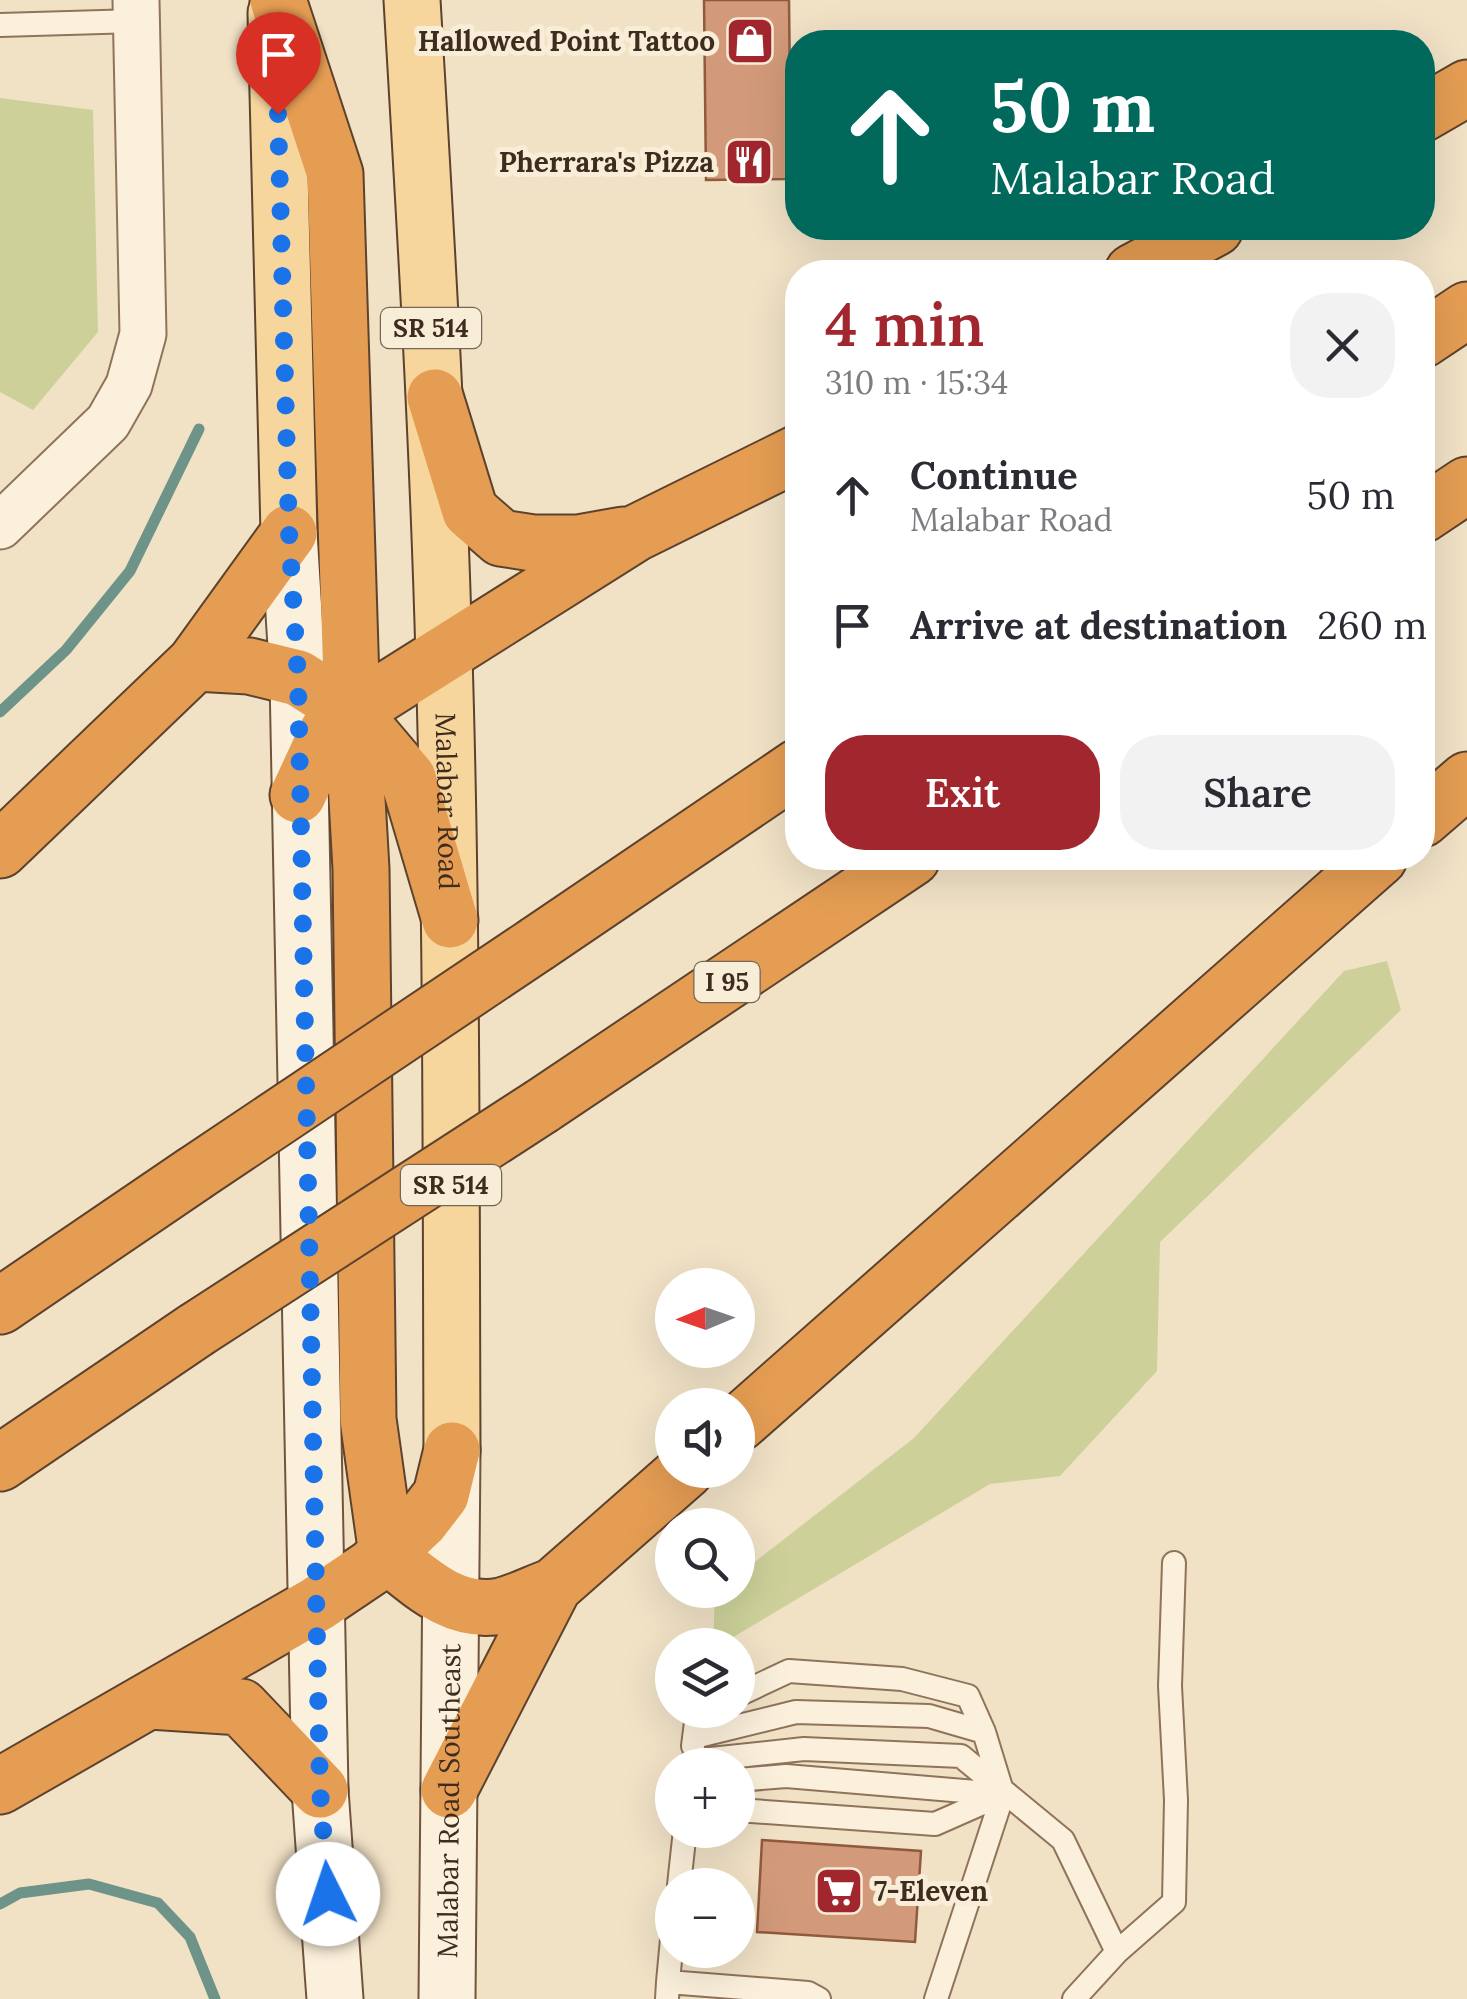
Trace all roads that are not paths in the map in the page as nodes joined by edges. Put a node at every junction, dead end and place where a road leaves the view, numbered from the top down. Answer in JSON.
{"nodes":[{"id":1,"x":277,"y":0,"type":"edge"},
{"id":2,"x":412,"y":0,"type":"edge"},
{"id":3,"x":136,"y":10,"type":"edge"},
{"id":4,"x":0,"y":26,"type":"edge"},
{"id":5,"x":1467,"y":88,"type":"edge"},
{"id":6,"x":1435,"y":106,"type":"edge"},
{"id":7,"x":1193,"y":240,"type":"edge"},
{"id":8,"x":1155,"y":260,"type":"edge"},
{"id":9,"x":1467,"y":310,"type":"edge"},
{"id":10,"x":1435,"y":331,"type":"edge"},
{"id":11,"x":435,"y":397,"type":"junction"},
{"id":12,"x":785,"y":460,"type":"edge"},
{"id":13,"x":1467,"y":485,"type":"edge"},
{"id":14,"x":1435,"y":506,"type":"edge"},
{"id":15,"x":0,"y":526,"type":"edge"},
{"id":16,"x":289,"y":532,"type":"junction"},
{"id":17,"x":636,"y":533,"type":"junction"},
{"id":18,"x":444,"y":656,"type":"junction"},
{"id":19,"x":195,"y":663,"type":"junction"},
{"id":20,"x":298,"y":678,"type":"junction"},
{"id":21,"x":352,"y":712,"type":"junction"},
{"id":22,"x":785,"y":775,"type":"edge"},
{"id":23,"x":1467,"y":780,"type":"edge"},
{"id":24,"x":298,"y":795,"type":"junction"},
{"id":25,"x":1435,"y":808,"type":"edge"},
{"id":26,"x":0,"y":850,"type":"edge"},
{"id":27,"x":894,"y":870,"type":"edge"},
{"id":28,"x":1365,"y":870,"type":"edge"},
{"id":29,"x":450,"y":920,"type":"junction"},
{"id":30,"x":0,"y":1306,"type":"edge"},
{"id":31,"x":755,"y":1409,"type":"edge"},
{"id":32,"x":452,"y":1450,"type":"junction"},
{"id":33,"x":0,"y":1463,"type":"edge"},
{"id":34,"x":666,"y":1488,"type":"edge"},
{"id":35,"x":387,"y":1556,"type":"junction"},
{"id":36,"x":1174,"y":1564,"type":"dead end"},
{"id":37,"x":554,"y":1586,"type":"junction"},
{"id":38,"x":452,"y":1603,"type":"junction"},
{"id":39,"x":317,"y":1604,"type":"junction"},
{"id":40,"x":755,"y":1687,"type":"edge"},
{"id":41,"x":150,"y":1701,"type":"junction"},
{"id":42,"x":695,"y":1728,"type":"edge"},
{"id":43,"x":984,"y":1732,"type":"junction"},
{"id":44,"x":694,"y":1736,"type":"junction"},
{"id":45,"x":693,"y":1748,"type":"edge"},
{"id":46,"x":755,"y":1755,"type":"edge"},
{"id":47,"x":755,"y":1779,"type":"edge"},
{"id":48,"x":0,"y":1786,"type":"edge"},
{"id":49,"x":320,"y":1790,"type":"junction"},
{"id":50,"x":449,"y":1790,"type":"junction"},
{"id":51,"x":1003,"y":1794,"type":"junction"},
{"id":52,"x":755,"y":1811,"type":"edge"},
{"id":53,"x":1118,"y":1952,"type":"junction"},
{"id":54,"x":667,"y":1990,"type":"edge"},
{"id":55,"x":336,"y":1999,"type":"edge"},
{"id":56,"x":446,"y":1999,"type":"edge"},
{"id":57,"x":819,"y":1999,"type":"edge"},
{"id":58,"x":936,"y":1999,"type":"edge"},
{"id":59,"x":1074,"y":1999,"type":"edge"}],
"edges":[{"from":1,"to":16,"type":"main road"},
{"from":1,"to":21,"type":"highway"},
{"from":2,"to":11,"type":"main road","name":"Malabar Road","number":"SR 514"},
{"from":3,"to":4,"type":"lane"},
{"from":3,"to":15,"type":"street"},
{"from":5,"to":6,"type":"highway"},
{"from":7,"to":8,"type":"highway"},
{"from":9,"to":10,"type":"highway"},
{"from":11,"to":17,"type":"highway"},
{"from":11,"to":18,"type":"main road","name":"Malabar Road","number":"SR 514"},
{"from":12,"to":17,"type":"highway"},
{"from":13,"to":14,"type":"highway"},
{"from":16,"to":19,"type":"highway"},
{"from":16,"to":20,"type":"main road"},
{"from":17,"to":18,"type":"highway"},
{"from":18,"to":21,"type":"highway"},
{"from":18,"to":29,"type":"main road","name":"Malabar Road","number":"SR 514"},
{"from":19,"to":20,"type":"highway"},
{"from":19,"to":26,"type":"highway"},
{"from":20,"to":21,"type":"highway"},
{"from":20,"to":24,"type":"main road"},
{"from":21,"to":24,"type":"highway"},
{"from":21,"to":29,"type":"highway"},
{"from":21,"to":35,"type":"highway"},
{"from":22,"to":30,"type":"highway","bridge":true},
{"from":23,"to":25,"type":"highway"},
{"from":24,"to":39,"type":"main road"},
{"from":27,"to":33,"type":"highway","number":"I 95","bridge":true},
{"from":28,"to":31,"type":"highway"},
{"from":29,"to":32,"type":"main road","name":"Malabar Road","number":"SR 514"},
{"from":32,"to":35,"type":"highway"},
{"from":32,"to":38,"type":"main road","name":"Malabar Road","number":"SR 514"},
{"from":34,"to":37,"type":"highway"},
{"from":35,"to":38,"type":"highway"},
{"from":35,"to":39,"type":"highway"},
{"from":36,"to":53,"type":"lane"},
{"from":37,"to":38,"type":"highway"},
{"from":37,"to":50,"type":"highway"},
{"from":38,"to":50,"type":"main road","name":"Malabar Road Southeast","number":"SR 514"},
{"from":39,"to":41,"type":"highway"},
{"from":39,"to":49,"type":"main road"},
{"from":40,"to":43,"type":"lane"},
{"from":41,"to":48,"type":"highway"},
{"from":41,"to":49,"type":"highway"},
{"from":42,"to":44,"type":"lane"},
{"from":43,"to":44,"type":"lane"},
{"from":43,"to":51,"type":"lane"},
{"from":44,"to":45,"type":"lane"},
{"from":46,"to":51,"type":"lane"},
{"from":47,"to":51,"type":"lane"},
{"from":49,"to":55,"type":"main road"},
{"from":50,"to":56,"type":"main road","name":"Malabar Road Southeast","number":"SR 514"},
{"from":51,"to":52,"type":"lane"},
{"from":51,"to":53,"type":"lane"},
{"from":51,"to":58,"type":"lane"},
{"from":53,"to":59,"type":"lane"},
{"from":54,"to":57,"type":"lane"}]}
